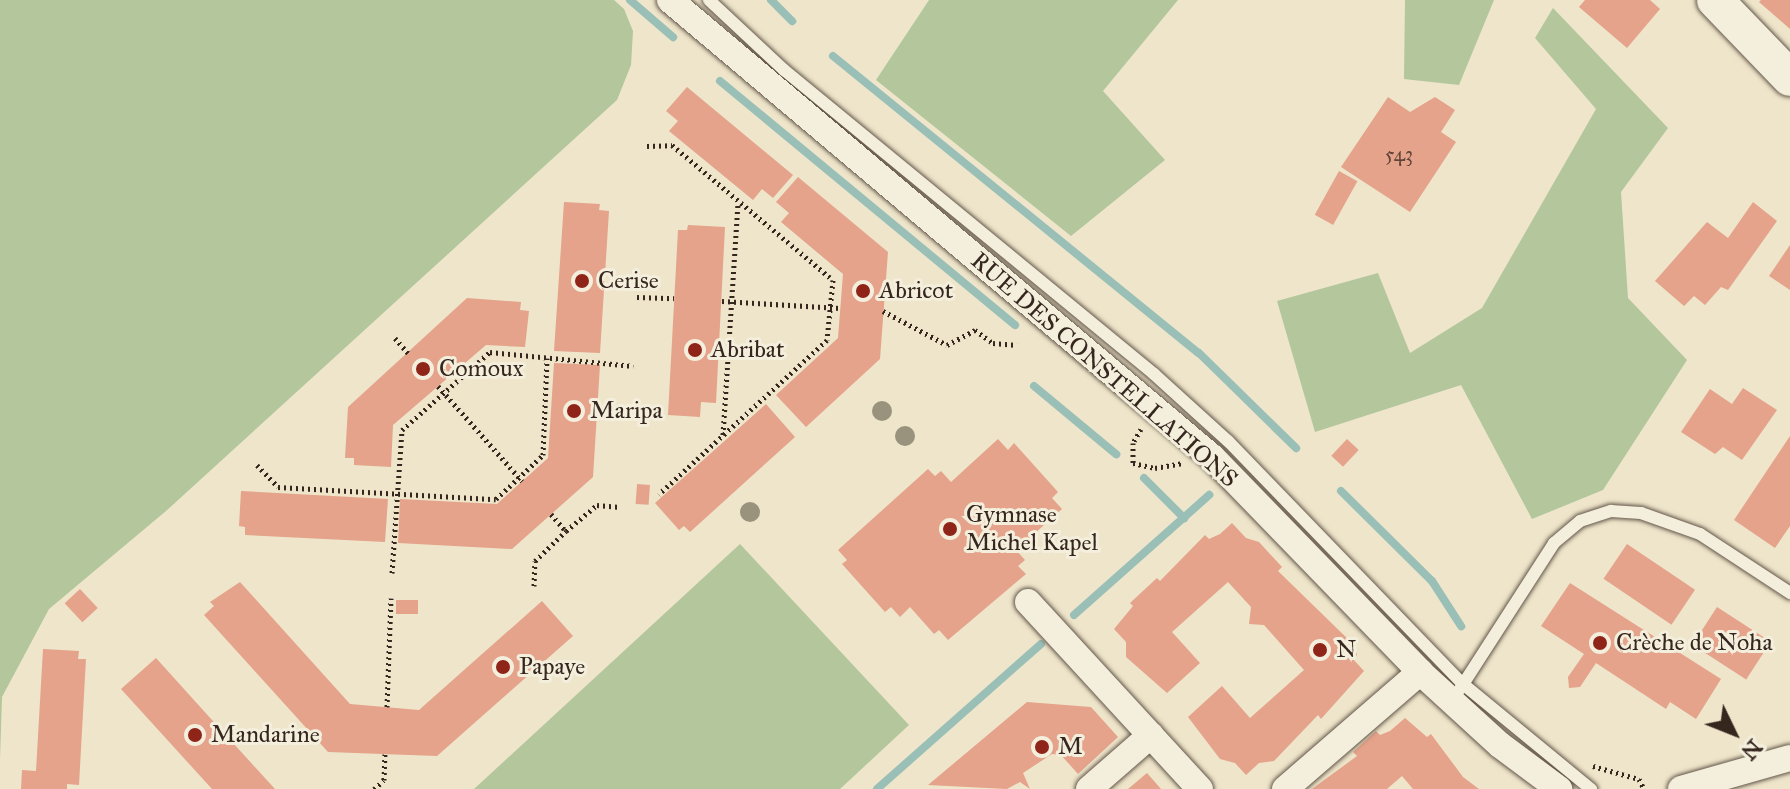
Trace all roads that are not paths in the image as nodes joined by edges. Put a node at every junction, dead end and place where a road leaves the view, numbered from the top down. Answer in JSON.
{"nodes":[{"id":1,"x":670,"y":0,"type":"edge"},
{"id":2,"x":709,"y":0,"type":"edge"},
{"id":3,"x":1715,"y":0,"type":"edge"},
{"id":4,"x":1790,"y":78,"type":"edge"},
{"id":5,"x":1790,"y":593,"type":"edge"},
{"id":6,"x":1028,"y":602,"type":"dead end"},
{"id":7,"x":1420,"y":672,"type":"junction"},
{"id":8,"x":1457,"y":693,"type":"junction"},
{"id":9,"x":1151,"y":735,"type":"junction"},
{"id":10,"x":1790,"y":758,"type":"edge"},
{"id":11,"x":1089,"y":789,"type":"edge"},
{"id":12,"x":1200,"y":789,"type":"edge"},
{"id":13,"x":1285,"y":789,"type":"edge"},
{"id":14,"x":1559,"y":789,"type":"edge"},
{"id":15,"x":1591,"y":789,"type":"edge"},
{"id":16,"x":1681,"y":789,"type":"edge"}],
"edges":[{"from":1,"to":7,"type":"street","name":"RUE DES CONSTELLATIONS"},
{"from":2,"to":8,"type":"lane"},
{"from":3,"to":4,"type":"main road"},
{"from":5,"to":8,"type":"lane"},
{"from":6,"to":9,"type":"street"},
{"from":7,"to":8,"type":"street","name":"RUE DES CONSTELLATIONS"},
{"from":7,"to":13,"type":"street"},
{"from":8,"to":14,"type":"street","name":"RUE DES CONSTELLATIONS"},
{"from":8,"to":15,"type":"lane"},
{"from":9,"to":11,"type":"street"},
{"from":9,"to":12,"type":"street"},
{"from":10,"to":16,"type":"street"}]}
